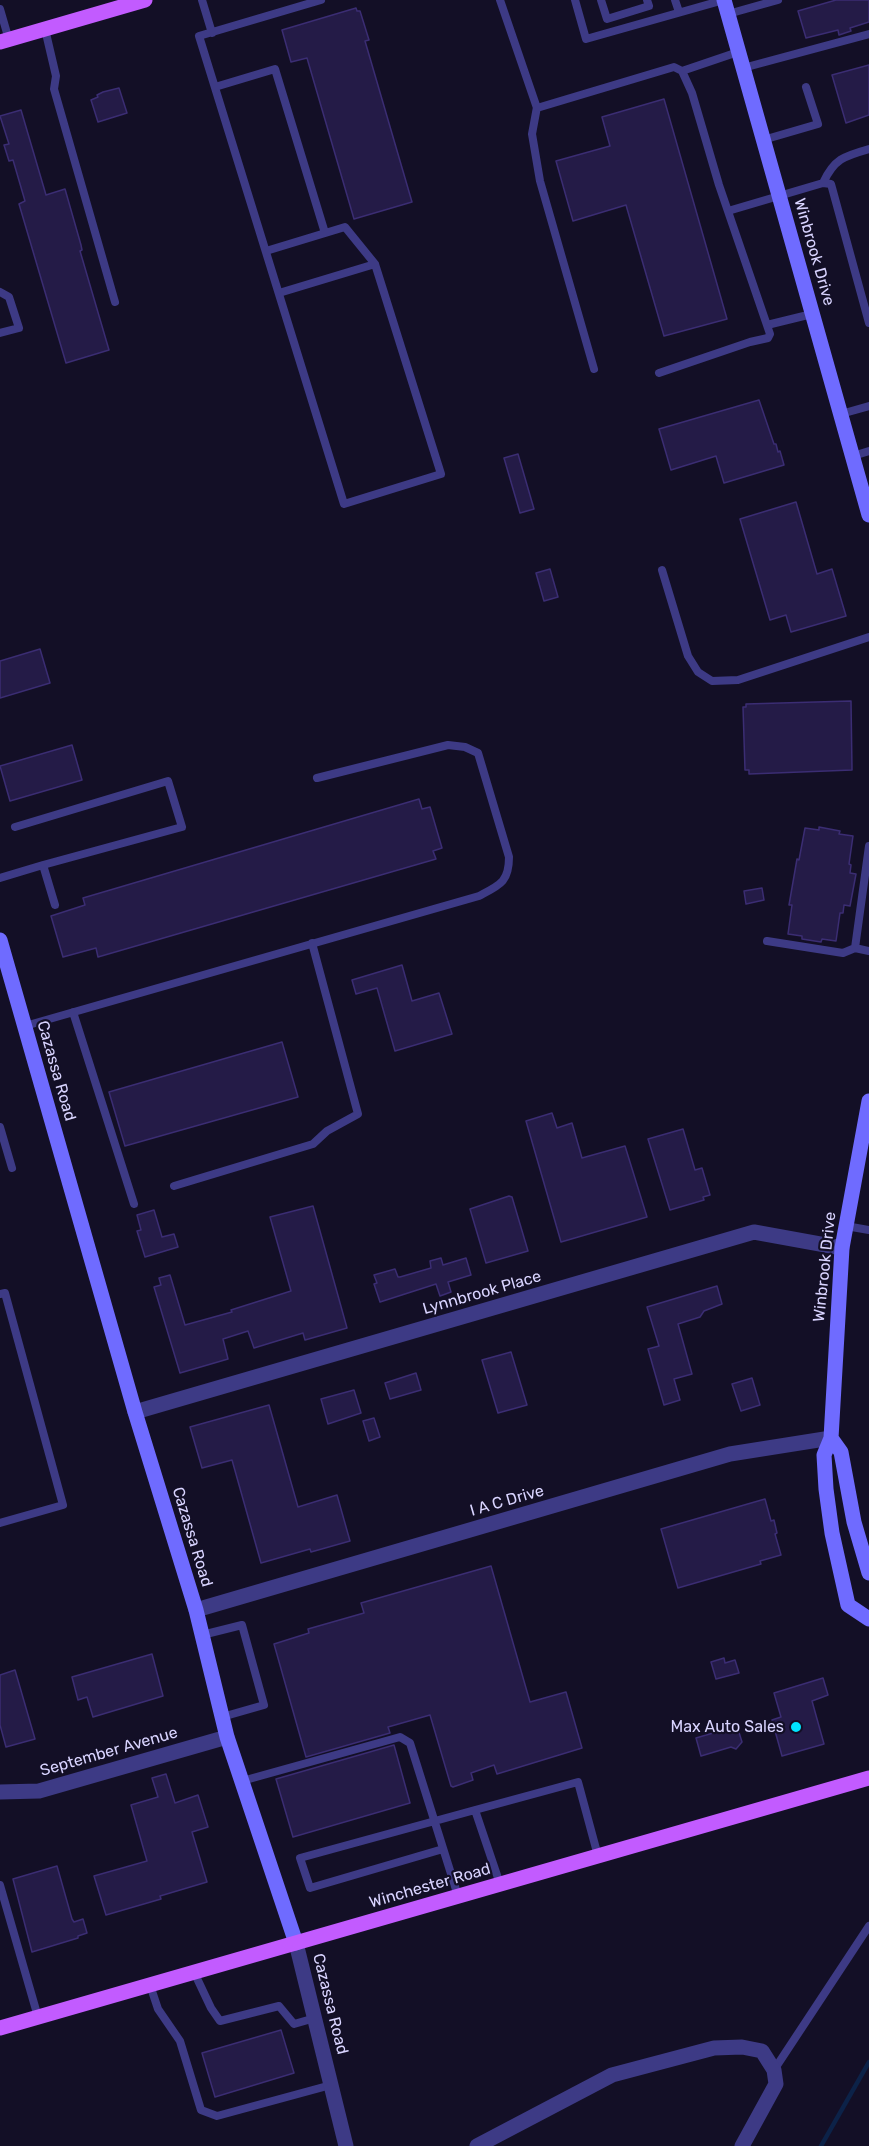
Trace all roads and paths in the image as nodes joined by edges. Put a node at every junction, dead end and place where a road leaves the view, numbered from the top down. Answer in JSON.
{"nodes":[{"id":1,"x":145,"y":0,"type":"edge"},
{"id":2,"x":202,"y":0,"type":"edge"},
{"id":3,"x":321,"y":0,"type":"edge"},
{"id":4,"x":500,"y":0,"type":"edge"},
{"id":5,"x":575,"y":0,"type":"edge"},
{"id":6,"x":601,"y":0,"type":"edge"},
{"id":7,"x":647,"y":0,"type":"edge"},
{"id":8,"x":675,"y":0,"type":"edge"},
{"id":9,"x":776,"y":0,"type":"edge"},
{"id":10,"x":291,"y":4,"type":"edge"},
{"id":11,"x":726,"y":7,"type":"edge"},
{"id":12,"x":0,"y":9,"type":"edge"},
{"id":13,"x":679,"y":12,"type":"junction"},
{"id":14,"x":45,"y":29,"type":"junction"},
{"id":15,"x":212,"y":33,"type":"junction"},
{"id":16,"x":869,"y":33,"type":"edge"},
{"id":17,"x":4,"y":41,"type":"edge"},
{"id":18,"x":738,"y":52,"type":"junction"},
{"id":19,"x":743,"y":68,"type":"junction"},
{"id":20,"x":682,"y":71,"type":"junction"},
{"id":21,"x":215,"y":87,"type":"junction"},
{"id":22,"x":806,"y":87,"type":"dead end"},
{"id":23,"x":537,"y":107,"type":"junction"},
{"id":24,"x":763,"y":140,"type":"junction"},
{"id":25,"x":869,"y":149,"type":"edge"},
{"id":26,"x":823,"y":183,"type":"junction"},
{"id":27,"x":779,"y":197,"type":"junction"},
{"id":28,"x":728,"y":211,"type":"junction"},
{"id":29,"x":325,"y":233,"type":"junction"},
{"id":30,"x":266,"y":251,"type":"junction"},
{"id":31,"x":375,"y":264,"type":"junction"},
{"id":32,"x":0,"y":292,"type":"edge"},
{"id":33,"x":279,"y":293,"type":"junction"},
{"id":34,"x":115,"y":302,"type":"dead end"},
{"id":35,"x":812,"y":314,"type":"junction"},
{"id":36,"x":869,"y":323,"type":"edge"},
{"id":37,"x":767,"y":325,"type":"junction"},
{"id":38,"x":0,"y":333,"type":"edge"},
{"id":39,"x":594,"y":369,"type":"dead end"},
{"id":40,"x":659,"y":373,"type":"dead end"},
{"id":41,"x":869,"y":406,"type":"edge"},
{"id":42,"x":841,"y":414,"type":"junction"},
{"id":43,"x":869,"y":451,"type":"edge"},
{"id":44,"x":852,"y":456,"type":"junction"},
{"id":45,"x":869,"y":514,"type":"edge"},
{"id":46,"x":662,"y":570,"type":"dead end"},
{"id":47,"x":869,"y":637,"type":"edge"},
{"id":48,"x":317,"y":778,"type":"dead end"},
{"id":49,"x":15,"y":827,"type":"dead end"},
{"id":50,"x":869,"y":846,"type":"edge"},
{"id":51,"x":44,"y":865,"type":"junction"},
{"id":52,"x":0,"y":878,"type":"edge"},
{"id":53,"x":56,"y":905,"type":"dead end"},
{"id":54,"x":0,"y":940,"type":"edge"},
{"id":55,"x":767,"y":940,"type":"dead end"},
{"id":56,"x":312,"y":943,"type":"junction"},
{"id":57,"x":855,"y":948,"type":"junction"},
{"id":58,"x":869,"y":951,"type":"edge"},
{"id":59,"x":73,"y":1012,"type":"junction"},
{"id":60,"x":25,"y":1026,"type":"junction"},
{"id":61,"x":869,"y":1101,"type":"edge"},
{"id":62,"x":0,"y":1126,"type":"edge"},
{"id":63,"x":12,"y":1168,"type":"dead end"},
{"id":64,"x":174,"y":1185,"type":"dead end"},
{"id":65,"x":134,"y":1204,"type":"dead end"},
{"id":66,"x":846,"y":1226,"type":"junction"},
{"id":67,"x":869,"y":1230,"type":"edge"},
{"id":68,"x":842,"y":1248,"type":"junction"},
{"id":69,"x":0,"y":1294,"type":"edge"},
{"id":70,"x":135,"y":1412,"type":"junction"},
{"id":71,"x":831,"y":1438,"type":"junction"},
{"id":72,"x":0,"y":1523,"type":"edge"},
{"id":73,"x":869,"y":1573,"type":"edge"},
{"id":74,"x":196,"y":1610,"type":"junction"},
{"id":75,"x":869,"y":1619,"type":"edge"},
{"id":76,"x":202,"y":1635,"type":"junction"},
{"id":77,"x":222,"y":1717,"type":"junction"},
{"id":78,"x":227,"y":1737,"type":"junction"},
{"id":79,"x":869,"y":1778,"type":"edge"},
{"id":80,"x":242,"y":1781,"type":"junction"},
{"id":81,"x":0,"y":1792,"type":"edge"},
{"id":82,"x":475,"y":1810,"type":"junction"},
{"id":83,"x":433,"y":1822,"type":"junction"},
{"id":84,"x":443,"y":1849,"type":"junction"},
{"id":85,"x":598,"y":1856,"type":"junction"},
{"id":86,"x":500,"y":1884,"type":"junction"},
{"id":87,"x":0,"y":1885,"type":"edge"},
{"id":88,"x":458,"y":1896,"type":"junction"},
{"id":89,"x":869,"y":1926,"type":"edge"},
{"id":90,"x":296,"y":1943,"type":"junction"},
{"id":91,"x":194,"y":1972,"type":"junction"},
{"id":92,"x":150,"y":1985,"type":"junction"},
{"id":93,"x":38,"y":2017,"type":"junction"},
{"id":94,"x":315,"y":2018,"type":"junction"},
{"id":95,"x":0,"y":2028,"type":"edge"},
{"id":96,"x":774,"y":2070,"type":"junction"},
{"id":97,"x":331,"y":2085,"type":"junction"},
{"id":98,"x":346,"y":2146,"type":"edge"},
{"id":99,"x":477,"y":2146,"type":"edge"},
{"id":100,"x":742,"y":2146,"type":"edge"}],
"edges":[{"from":1,"to":14,"type":"main road"},
{"from":2,"to":15,"type":"lane"},
{"from":3,"to":10,"type":"lane"},
{"from":4,"to":23,"type":"lane"},
{"from":5,"to":13,"type":"lane"},
{"from":6,"to":7,"type":"lane"},
{"from":8,"to":13,"type":"lane"},
{"from":9,"to":11,"type":"lane"},
{"from":10,"to":15,"type":"lane"},
{"from":11,"to":13,"type":"lane"},
{"from":11,"to":18,"type":"street","name":"Winbrook Drive"},
{"from":12,"to":17,"type":"lane"},
{"from":14,"to":17,"type":"main road"},
{"from":14,"to":34,"type":"lane"},
{"from":15,"to":21,"type":"lane"},
{"from":16,"to":19,"type":"lane"},
{"from":18,"to":19,"type":"street","name":"Winbrook Drive"},
{"from":18,"to":20,"type":"lane"},
{"from":19,"to":24,"type":"street","name":"Winbrook Drive"},
{"from":20,"to":23,"type":"lane"},
{"from":20,"to":28,"type":"lane"},
{"from":21,"to":29,"type":"lane"},
{"from":21,"to":30,"type":"lane"},
{"from":22,"to":24,"type":"lane"},
{"from":23,"to":39,"type":"lane"},
{"from":24,"to":27,"type":"street","name":"Winbrook Drive"},
{"from":25,"to":26,"type":"lane"},
{"from":26,"to":27,"type":"lane"},
{"from":26,"to":36,"type":"lane"},
{"from":27,"to":28,"type":"lane"},
{"from":27,"to":35,"type":"street","name":"Winbrook Drive"},
{"from":28,"to":37,"type":"lane"},
{"from":29,"to":30,"type":"lane"},
{"from":29,"to":31,"type":"lane"},
{"from":30,"to":33,"type":"lane"},
{"from":31,"to":33,"type":"lane"},
{"from":31,"to":33,"type":"lane"},
{"from":32,"to":38,"type":"lane"},
{"from":35,"to":37,"type":"lane"},
{"from":35,"to":42,"type":"street","name":"Winbrook Drive"},
{"from":37,"to":40,"type":"lane"},
{"from":41,"to":42,"type":"lane"},
{"from":42,"to":44,"type":"street","name":"Winbrook Drive"},
{"from":43,"to":44,"type":"lane"},
{"from":44,"to":45,"type":"street","name":"Winbrook Drive"},
{"from":46,"to":47,"type":"lane"},
{"from":48,"to":56,"type":"lane"},
{"from":49,"to":51,"type":"lane"},
{"from":50,"to":57,"type":"lane"},
{"from":51,"to":52,"type":"lane"},
{"from":51,"to":53,"type":"lane"},
{"from":54,"to":60,"type":"street","name":"Cazassa Road"},
{"from":55,"to":57,"type":"lane"},
{"from":56,"to":59,"type":"lane"},
{"from":56,"to":64,"type":"lane"},
{"from":57,"to":58,"type":"lane"},
{"from":59,"to":60,"type":"lane"},
{"from":59,"to":65,"type":"lane"},
{"from":60,"to":70,"type":"street","name":"Cazassa Road"},
{"from":61,"to":66,"type":"street","name":"Winbrook Drive"},
{"from":62,"to":63,"type":"lane"},
{"from":66,"to":67,"type":"lane"},
{"from":66,"to":68,"type":"street","name":"Winbrook Drive"},
{"from":68,"to":70,"type":"street","name":"Lynnbrook Place"},
{"from":68,"to":71,"type":"street","name":"Winbrook Drive"},
{"from":69,"to":72,"type":"lane"},
{"from":70,"to":74,"type":"street","name":"Cazassa Road"},
{"from":71,"to":73,"type":"street","name":"Winbrook Drive"},
{"from":71,"to":74,"type":"street","name":"I A C Drive"},
{"from":71,"to":75,"type":"street","name":"Winbrook Drive"},
{"from":74,"to":76,"type":"street","name":"Cazassa Road"},
{"from":76,"to":77,"type":"street","name":"Cazassa Road"},
{"from":76,"to":77,"type":"lane"},
{"from":77,"to":78,"type":"street","name":"Cazassa Road"},
{"from":78,"to":80,"type":"street","name":"Cazassa Road"},
{"from":78,"to":81,"type":"street","name":"September Avenue"},
{"from":79,"to":85,"type":"main road","name":"Winchester Road"},
{"from":80,"to":83,"type":"lane"},
{"from":80,"to":90,"type":"street","name":"Cazassa Road"},
{"from":82,"to":83,"type":"lane"},
{"from":82,"to":85,"type":"lane"},
{"from":82,"to":86,"type":"lane"},
{"from":83,"to":84,"type":"lane"},
{"from":83,"to":84,"type":"lane"},
{"from":84,"to":88,"type":"lane"},
{"from":85,"to":86,"type":"main road","name":"Winchester Road"},
{"from":86,"to":88,"type":"main road","name":"Winchester Road"},
{"from":87,"to":93,"type":"lane"},
{"from":88,"to":90,"type":"main road","name":"Winchester Road"},
{"from":89,"to":96,"type":"lane"},
{"from":90,"to":91,"type":"main road","name":"Winchester Road"},
{"from":90,"to":94,"type":"street","name":"Cazassa Road"},
{"from":91,"to":92,"type":"main road","name":"Winchester Road"},
{"from":91,"to":94,"type":"lane"},
{"from":92,"to":93,"type":"main road","name":"Winchester Road"},
{"from":92,"to":97,"type":"lane"},
{"from":93,"to":95,"type":"main road","name":"Winchester Road"},
{"from":94,"to":97,"type":"street","name":"Cazassa Road"},
{"from":96,"to":99,"type":"street"},
{"from":96,"to":100,"type":"street"},
{"from":97,"to":98,"type":"street","name":"Cazassa Road"}]}
